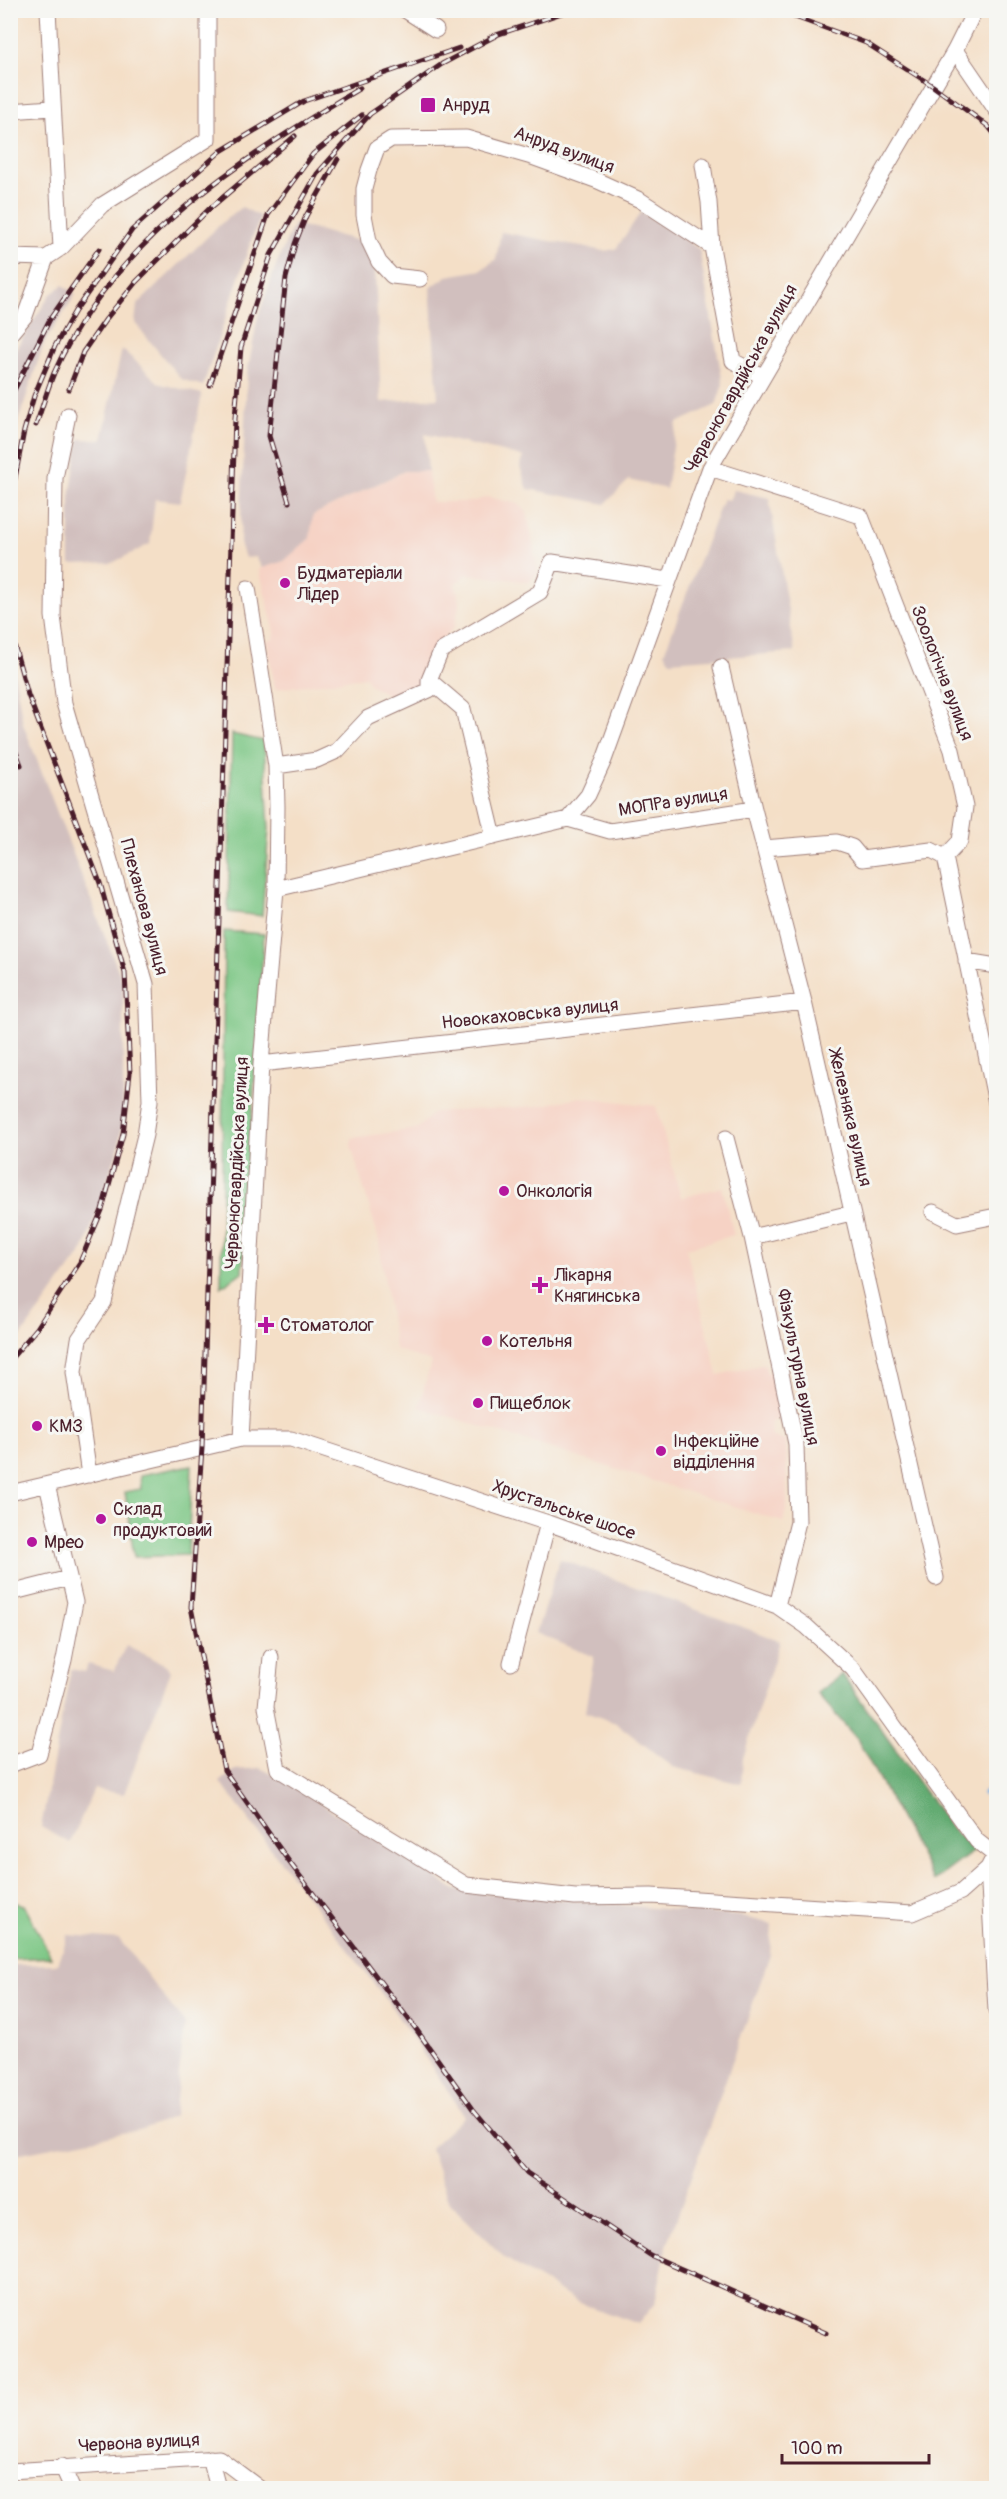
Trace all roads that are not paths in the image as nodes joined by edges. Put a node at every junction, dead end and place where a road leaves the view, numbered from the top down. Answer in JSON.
{"nodes":[{"id":1,"x":48,"y":10,"type":"edge"},
{"id":2,"x":208,"y":10,"type":"edge"},
{"id":3,"x":405,"y":10,"type":"edge"},
{"id":4,"x":975,"y":10,"type":"edge"},
{"id":5,"x":436,"y":30,"type":"dead end"},
{"id":6,"x":955,"y":50,"type":"junction"},
{"id":7,"x":52,"y":108,"type":"junction"},
{"id":8,"x":996,"y":110,"type":"edge"},
{"id":9,"x":10,"y":111,"type":"edge"},
{"id":10,"x":703,"y":165,"type":"dead end"},
{"id":11,"x":712,"y":247,"type":"junction"},
{"id":12,"x":61,"y":248,"type":"junction"},
{"id":13,"x":10,"y":257,"type":"edge"},
{"id":14,"x":46,"y":258,"type":"junction"},
{"id":15,"x":420,"y":279,"type":"dead end"},
{"id":16,"x":18,"y":316,"type":"edge"},
{"id":17,"x":10,"y":334,"type":"edge"},
{"id":18,"x":762,"y":376,"type":"junction"},
{"id":19,"x":68,"y":415,"type":"dead end"},
{"id":20,"x":710,"y":468,"type":"junction"},
{"id":21,"x":668,"y":580,"type":"junction"},
{"id":22,"x":248,"y":588,"type":"dead end"},
{"id":23,"x":721,"y":667,"type":"dead end"},
{"id":24,"x":429,"y":680,"type":"junction"},
{"id":25,"x":276,"y":766,"type":"junction"},
{"id":26,"x":754,"y":809,"type":"junction"},
{"id":27,"x":568,"y":819,"type":"junction"},
{"id":28,"x":494,"y":837,"type":"junction"},
{"id":29,"x":764,"y":848,"type":"junction"},
{"id":30,"x":945,"y":857,"type":"junction"},
{"id":31,"x":276,"y":889,"type":"junction"},
{"id":32,"x":966,"y":961,"type":"junction"},
{"id":33,"x":996,"y":966,"type":"edge"},
{"id":34,"x":804,"y":1002,"type":"junction"},
{"id":35,"x":261,"y":1064,"type":"junction"},
{"id":36,"x":996,"y":1102,"type":"edge"},
{"id":37,"x":726,"y":1138,"type":"dead end"},
{"id":38,"x":933,"y":1212,"type":"dead end"},
{"id":39,"x":851,"y":1213,"type":"junction"},
{"id":40,"x":996,"y":1215,"type":"edge"},
{"id":41,"x":752,"y":1237,"type":"junction"},
{"id":42,"x":241,"y":1439,"type":"junction"},
{"id":43,"x":89,"y":1475,"type":"junction"},
{"id":44,"x":47,"y":1485,"type":"junction"},
{"id":45,"x":10,"y":1493,"type":"edge"},
{"id":46,"x":548,"y":1524,"type":"junction"},
{"id":47,"x":69,"y":1578,"type":"junction"},
{"id":48,"x":936,"y":1578,"type":"dead end"},
{"id":49,"x":10,"y":1593,"type":"edge"},
{"id":50,"x":777,"y":1606,"type":"junction"},
{"id":51,"x":271,"y":1657,"type":"dead end"},
{"id":52,"x":511,"y":1663,"type":"dead end"},
{"id":53,"x":10,"y":1765,"type":"edge"},
{"id":54,"x":993,"y":1860,"type":"edge"},
{"id":55,"x":996,"y":2010,"type":"edge"},
{"id":56,"x":210,"y":2458,"type":"junction"},
{"id":57,"x":62,"y":2466,"type":"junction"},
{"id":58,"x":10,"y":2471,"type":"edge"},
{"id":59,"x":72,"y":2488,"type":"edge"},
{"id":60,"x":218,"y":2488,"type":"edge"},
{"id":61,"x":259,"y":2488,"type":"edge"}],
"edges":[{"from":1,"to":7,"type":"street"},
{"from":2,"to":12,"type":"street"},
{"from":3,"to":5,"type":"street"},
{"from":4,"to":6,"type":"street","name":"Червоногвардійська вулиця"},
{"from":6,"to":8,"type":"street"},
{"from":6,"to":18,"type":"street","name":"Червоногвардійська вулиця"},
{"from":7,"to":9,"type":"street"},
{"from":7,"to":12,"type":"street"},
{"from":10,"to":11,"type":"street"},
{"from":11,"to":15,"type":"street","name":"Анруд вулиця"},
{"from":11,"to":18,"type":"street"},
{"from":12,"to":14,"type":"street"},
{"from":13,"to":14,"type":"street"},
{"from":14,"to":16,"type":"street"},
{"from":16,"to":17,"type":"street"},
{"from":18,"to":20,"type":"street","name":"Червоногвардійська вулиця"},
{"from":19,"to":43,"type":"street","name":"Плеханова вулиця"},
{"from":20,"to":21,"type":"street","name":"Червоногвардійська вулиця"},
{"from":20,"to":30,"type":"street","name":"Зоологічна вулиця"},
{"from":21,"to":24,"type":"street"},
{"from":21,"to":27,"type":"street","name":"Червоногвардійська вулиця"},
{"from":22,"to":25,"type":"street","name":"Червоногвардійська вулиця"},
{"from":23,"to":26,"type":"street","name":"Железняка вулиця"},
{"from":24,"to":25,"type":"street"},
{"from":24,"to":28,"type":"street"},
{"from":25,"to":31,"type":"street","name":"Червоногвардійська вулиця"},
{"from":26,"to":27,"type":"street","name":"МОПРа вулиця"},
{"from":26,"to":29,"type":"street","name":"Железняка вулиця"},
{"from":27,"to":28,"type":"street","name":"МОПРа вулиця"},
{"from":28,"to":31,"type":"street","name":"МОПРа вулиця"},
{"from":29,"to":30,"type":"street"},
{"from":29,"to":34,"type":"street","name":"Железняка вулиця"},
{"from":30,"to":32,"type":"street"},
{"from":31,"to":35,"type":"street","name":"Червоногвардійська вулиця"},
{"from":32,"to":33,"type":"street"},
{"from":32,"to":36,"type":"street"},
{"from":34,"to":35,"type":"street","name":"Новокаховська вулиця"},
{"from":34,"to":39,"type":"street","name":"Железняка вулиця"},
{"from":35,"to":42,"type":"street","name":"Червоногвардійська вулиця"},
{"from":37,"to":41,"type":"street","name":"Фізкультурна вулиця"},
{"from":38,"to":40,"type":"street"},
{"from":39,"to":41,"type":"street"},
{"from":39,"to":48,"type":"street","name":"Железняка вулиця"},
{"from":41,"to":50,"type":"street","name":"Фізкультурна вулиця"},
{"from":42,"to":43,"type":"street","name":"Хрустальське шосе"},
{"from":42,"to":46,"type":"street","name":"Хрустальське шосе"},
{"from":43,"to":44,"type":"street","name":"Хрустальське шосе"},
{"from":44,"to":45,"type":"street","name":"Хрустальське шосе"},
{"from":44,"to":47,"type":"street"},
{"from":46,"to":50,"type":"street","name":"Хрустальське шосе"},
{"from":46,"to":52,"type":"street"},
{"from":47,"to":49,"type":"street"},
{"from":47,"to":53,"type":"street"},
{"from":50,"to":54,"type":"street","name":"Хрустальське шосе"},
{"from":51,"to":54,"type":"street"},
{"from":54,"to":55,"type":"street"},
{"from":56,"to":57,"type":"street","name":"Червона вулиця"},
{"from":56,"to":60,"type":"street"},
{"from":56,"to":61,"type":"street","name":"Червона вулиця"},
{"from":57,"to":58,"type":"street","name":"Червона вулиця"},
{"from":57,"to":59,"type":"street"}]}
